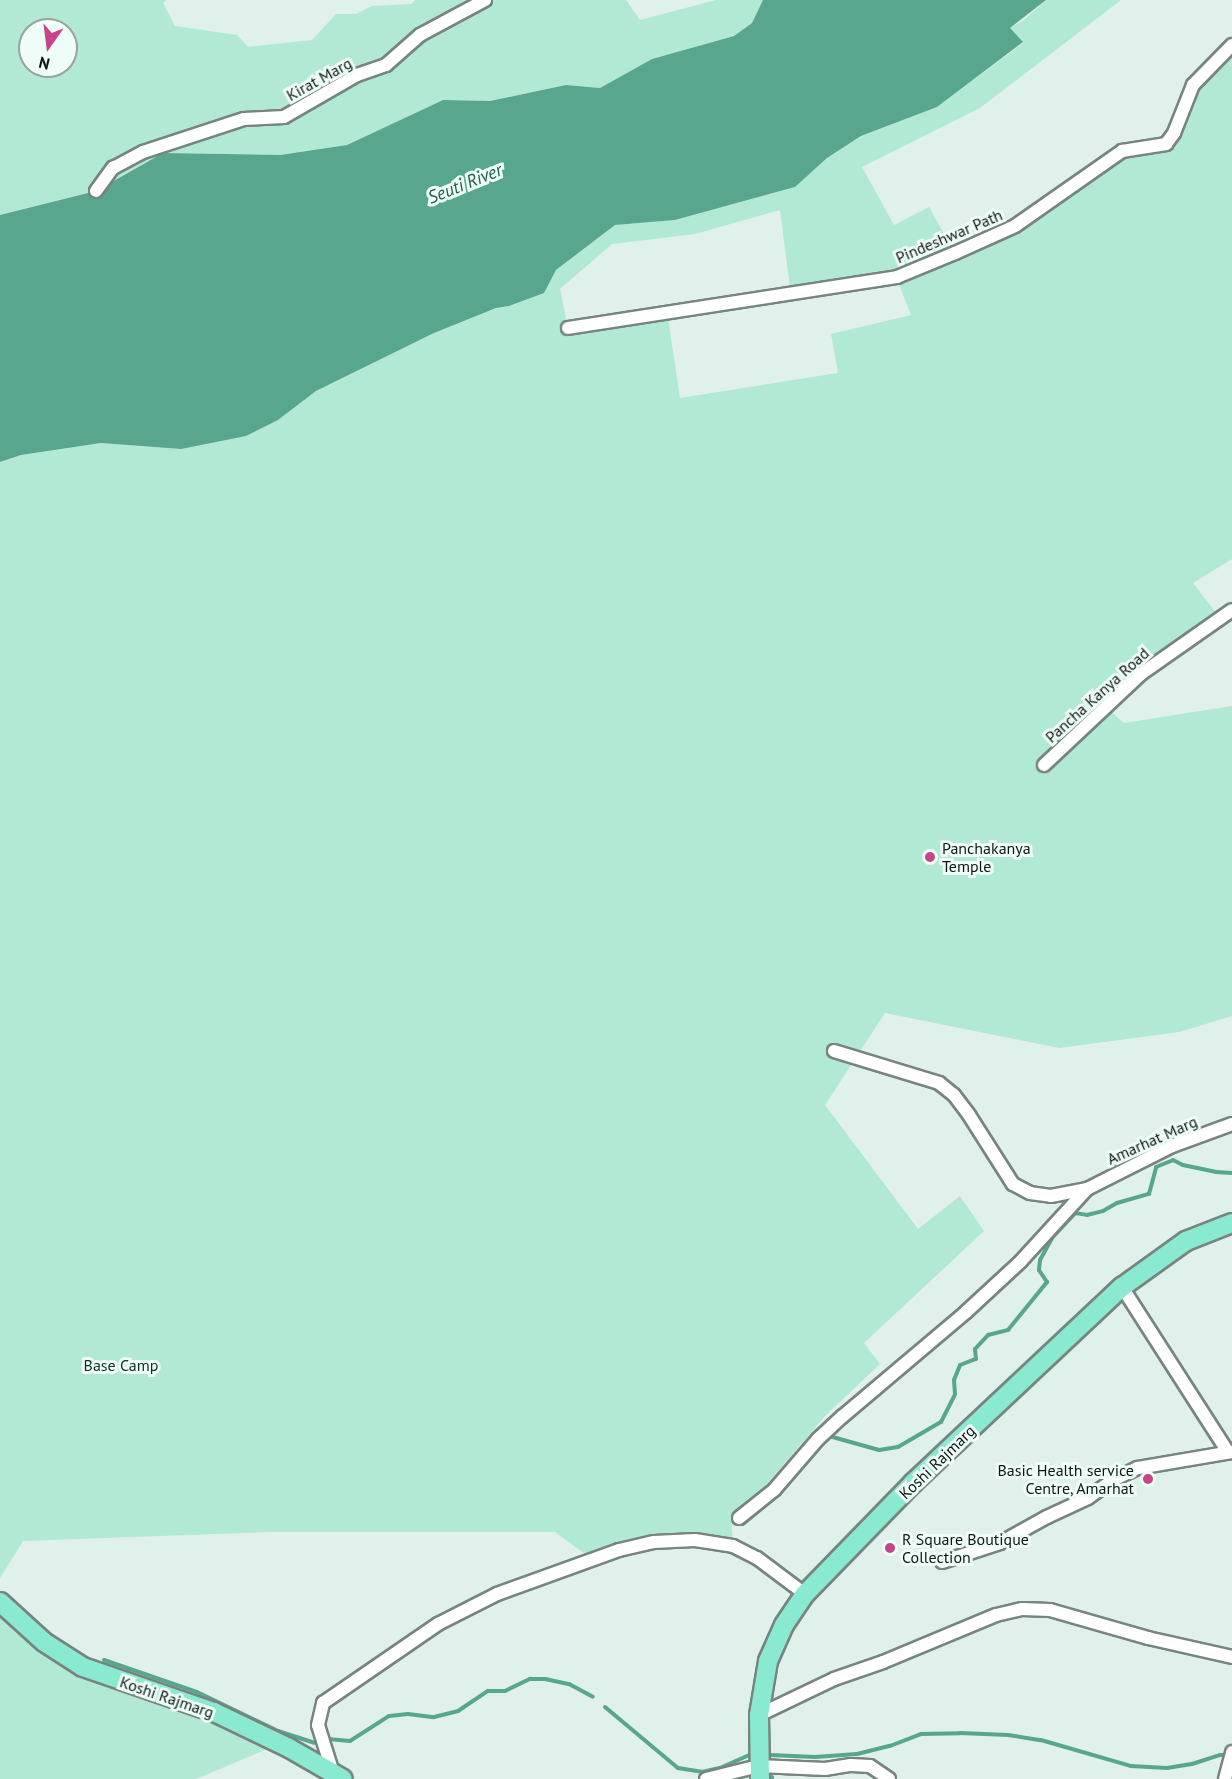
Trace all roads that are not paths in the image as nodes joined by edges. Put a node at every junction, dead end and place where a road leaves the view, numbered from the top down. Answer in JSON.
{"nodes":[{"id":1,"x":485,"y":0,"type":"edge"},
{"id":2,"x":1232,"y":45,"type":"edge"},
{"id":3,"x":96,"y":191,"type":"dead end"},
{"id":4,"x":568,"y":328,"type":"dead end"},
{"id":5,"x":1232,"y":610,"type":"edge"},
{"id":6,"x":1044,"y":765,"type":"dead end"},
{"id":7,"x":834,"y":1051,"type":"dead end"},
{"id":8,"x":1232,"y":1124,"type":"edge"},
{"id":9,"x":1087,"y":1189,"type":"junction"},
{"id":10,"x":1232,"y":1223,"type":"edge"},
{"id":11,"x":1122,"y":1287,"type":"junction"},
{"id":12,"x":1230,"y":1452,"type":"edge"},
{"id":13,"x":739,"y":1518,"type":"dead end"},
{"id":14,"x":942,"y":1562,"type":"dead end"},
{"id":15,"x":805,"y":1594,"type":"junction"},
{"id":16,"x":0,"y":1602,"type":"edge"},
{"id":17,"x":1232,"y":1657,"type":"edge"},
{"id":18,"x":759,"y":1715,"type":"junction"},
{"id":19,"x":1231,"y":1757,"type":"edge"},
{"id":20,"x":759,"y":1773,"type":"edge"},
{"id":21,"x":338,"y":1776,"type":"edge"},
{"id":22,"x":706,"y":1779,"type":"edge"},
{"id":23,"x":890,"y":1779,"type":"edge"},
{"id":24,"x":1225,"y":1779,"type":"edge"}],
"edges":[{"from":1,"to":3,"type":"street","name":"Kirat Marg"},
{"from":2,"to":4,"type":"street","name":"Pindeshwar Path"},
{"from":5,"to":6,"type":"street","name":"Pancha Kanya Road"},
{"from":7,"to":9,"type":"street"},
{"from":8,"to":9,"type":"street","name":"Amarhat Marg"},
{"from":9,"to":13,"type":"street"},
{"from":10,"to":11,"type":"main road","name":"Koshi Rajmarg"},
{"from":11,"to":12,"type":"street"},
{"from":11,"to":15,"type":"main road","name":"Koshi Rajmarg"},
{"from":12,"to":14,"type":"street"},
{"from":15,"to":18,"type":"main road","name":"Koshi Rajmarg"},
{"from":15,"to":21,"type":"street"},
{"from":16,"to":21,"type":"main road","name":"Koshi Rajmarg"},
{"from":17,"to":18,"type":"street"},
{"from":18,"to":20,"type":"main road","name":"Koshi Rajmarg"},
{"from":19,"to":24,"type":"street"},
{"from":20,"to":22,"type":"street"},
{"from":20,"to":23,"type":"street"}]}
